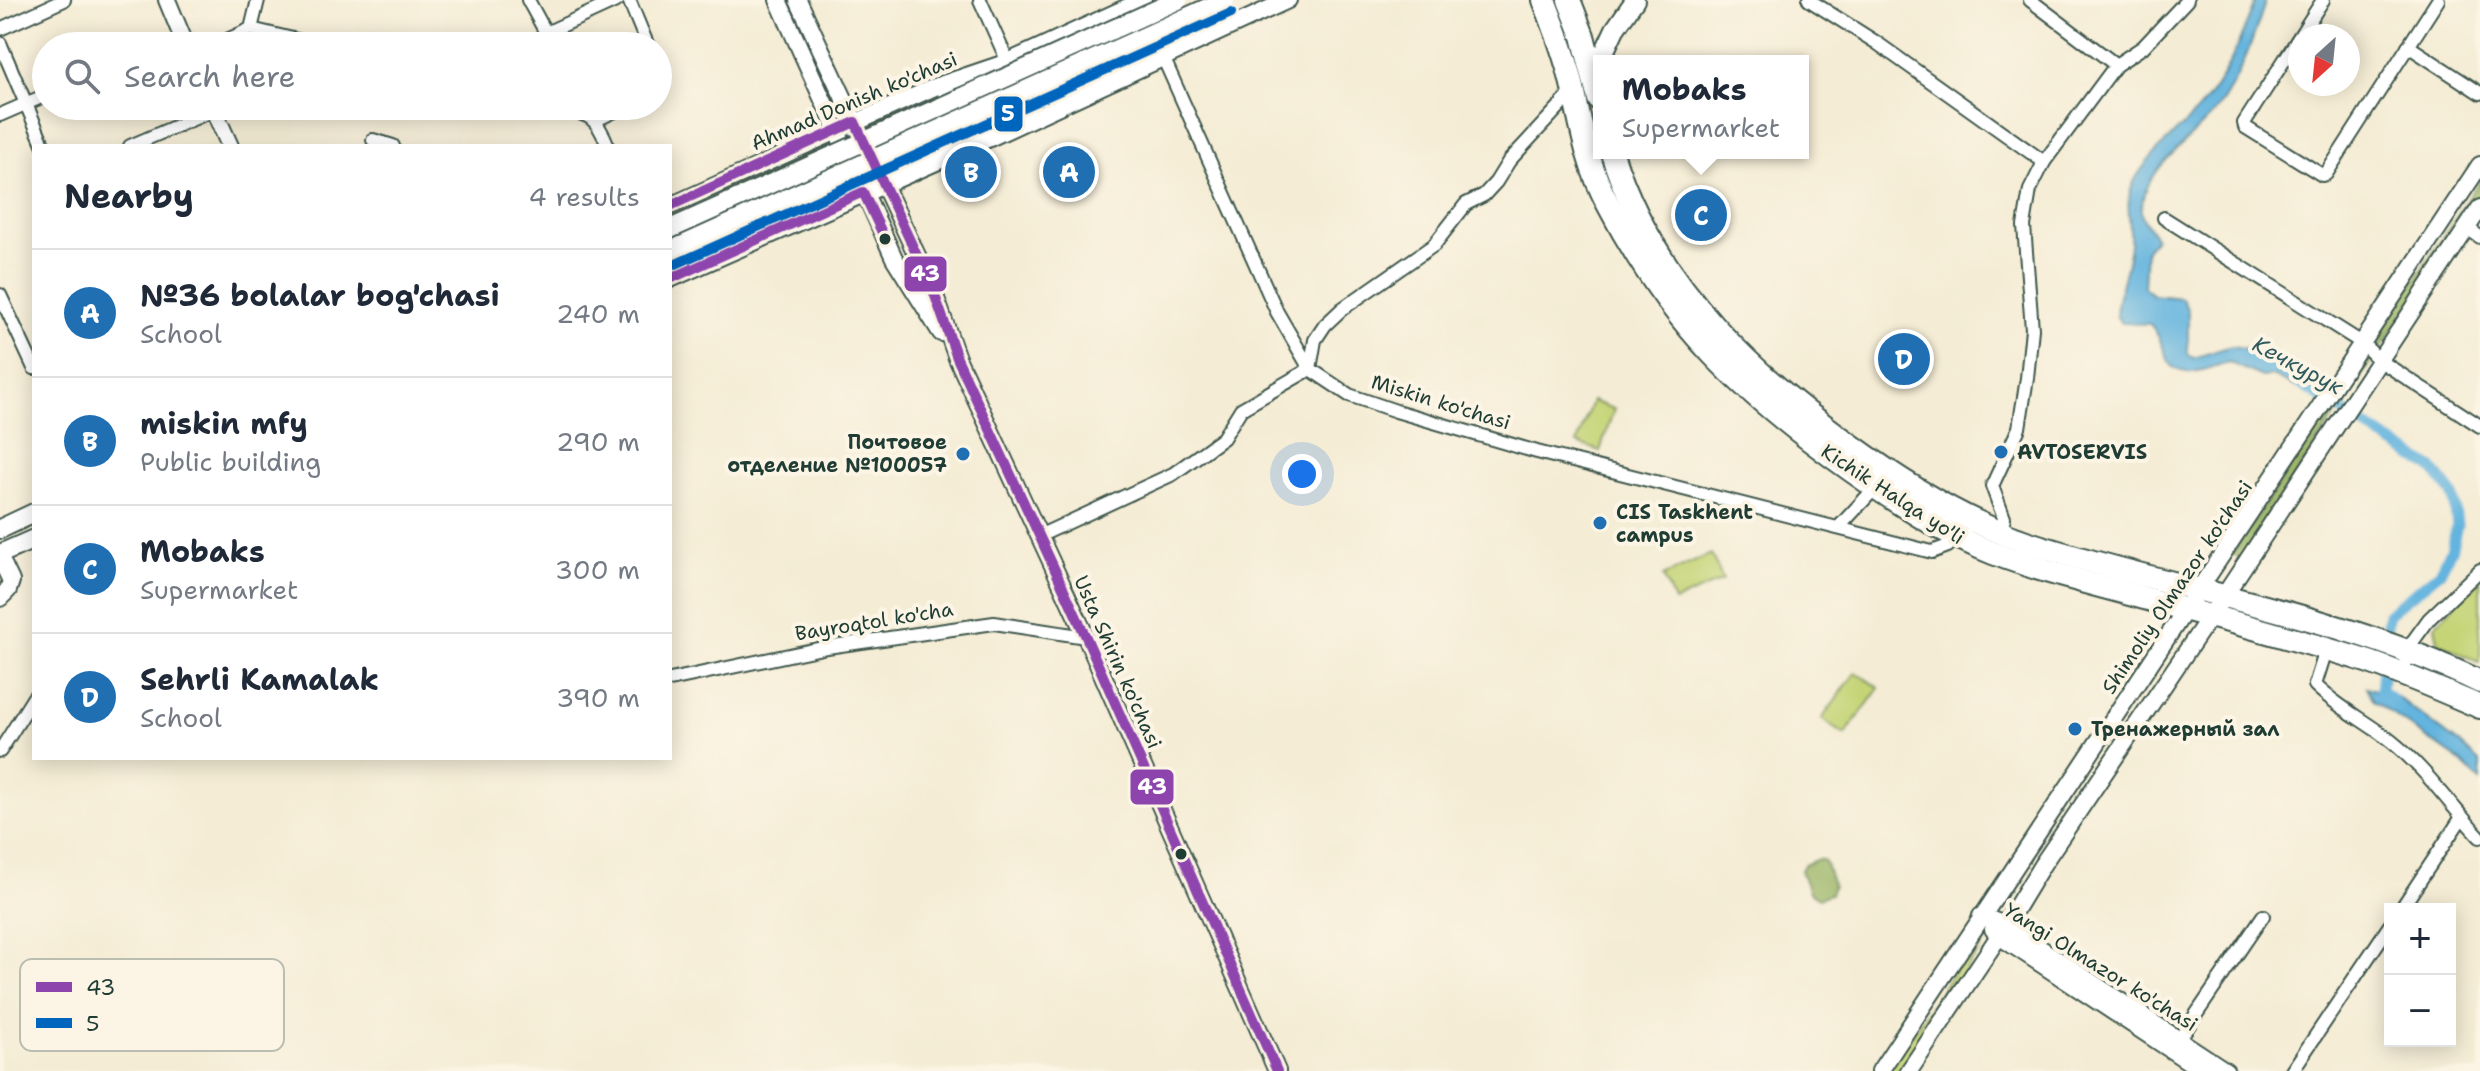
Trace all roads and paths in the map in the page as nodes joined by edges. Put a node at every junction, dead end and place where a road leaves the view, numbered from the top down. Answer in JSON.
{"nodes":[{"id":1,"x":64,"y":0,"type":"edge"},
{"id":2,"x":167,"y":0,"type":"edge"},
{"id":3,"x":258,"y":0,"type":"edge"},
{"id":4,"x":528,"y":0,"type":"edge"},
{"id":5,"x":618,"y":0,"type":"edge"},
{"id":6,"x":629,"y":0,"type":"edge"},
{"id":7,"x":778,"y":0,"type":"edge"},
{"id":8,"x":798,"y":0,"type":"edge"},
{"id":9,"x":980,"y":0,"type":"edge"},
{"id":10,"x":1178,"y":0,"type":"edge"},
{"id":11,"x":1225,"y":0,"type":"edge"},
{"id":12,"x":1288,"y":0,"type":"edge"},
{"id":13,"x":1544,"y":0,"type":"edge"},
{"id":14,"x":1569,"y":0,"type":"edge"},
{"id":15,"x":1635,"y":0,"type":"edge"},
{"id":16,"x":1809,"y":0,"type":"edge"},
{"id":17,"x":2030,"y":0,"type":"edge"},
{"id":18,"x":2187,"y":0,"type":"edge"},
{"id":19,"x":2323,"y":0,"type":"edge"},
{"id":20,"x":2438,"y":0,"type":"edge"},
{"id":21,"x":1140,"y":1,"type":"edge"},
{"id":22,"x":0,"y":29,"type":"edge"},
{"id":23,"x":251,"y":29,"type":"junction"},
{"id":24,"x":180,"y":32,"type":"edge"},
{"id":25,"x":244,"y":32,"type":"edge"},
{"id":26,"x":264,"y":32,"type":"edge"},
{"id":27,"x":544,"y":32,"type":"edge"},
{"id":28,"x":548,"y":32,"type":"edge"},
{"id":29,"x":642,"y":32,"type":"edge"},
{"id":30,"x":0,"y":43,"type":"edge"},
{"id":31,"x":2408,"y":46,"type":"junction"},
{"id":32,"x":1603,"y":55,"type":"edge"},
{"id":33,"x":1163,"y":57,"type":"junction"},
{"id":34,"x":1593,"y":57,"type":"edge"},
{"id":35,"x":1008,"y":62,"type":"junction"},
{"id":36,"x":2116,"y":65,"type":"junction"},
{"id":37,"x":1593,"y":71,"type":"edge"},
{"id":38,"x":937,"y":86,"type":"junction"},
{"id":39,"x":1572,"y":87,"type":"junction"},
{"id":40,"x":2480,"y":93,"type":"edge"},
{"id":41,"x":32,"y":101,"type":"edge"},
{"id":42,"x":25,"y":104,"type":"junction"},
{"id":43,"x":0,"y":115,"type":"edge"},
{"id":44,"x":32,"y":119,"type":"edge"},
{"id":45,"x":32,"y":120,"type":"edge"},
{"id":46,"x":187,"y":120,"type":"edge"},
{"id":47,"x":218,"y":120,"type":"edge"},
{"id":48,"x":596,"y":120,"type":"edge"},
{"id":49,"x":855,"y":122,"type":"junction"},
{"id":50,"x":835,"y":131,"type":"junction"},
{"id":51,"x":373,"y":140,"type":"dead end"},
{"id":52,"x":43,"y":144,"type":"edge"},
{"id":53,"x":134,"y":144,"type":"edge"},
{"id":54,"x":229,"y":144,"type":"edge"},
{"id":55,"x":386,"y":144,"type":"edge"},
{"id":56,"x":607,"y":144,"type":"edge"},
{"id":57,"x":968,"y":148,"type":"junction"},
{"id":58,"x":789,"y":152,"type":"junction"},
{"id":59,"x":1615,"y":159,"type":"edge"},
{"id":60,"x":2044,"y":162,"type":"junction"},
{"id":61,"x":2480,"y":165,"type":"edge"},
{"id":62,"x":883,"y":184,"type":"junction"},
{"id":63,"x":863,"y":192,"type":"junction"},
{"id":64,"x":672,"y":205,"type":"edge"},
{"id":65,"x":2480,"y":208,"type":"edge"},
{"id":66,"x":817,"y":213,"type":"junction"},
{"id":67,"x":2164,"y":218,"type":"dead end"},
{"id":68,"x":672,"y":228,"type":"edge"},
{"id":69,"x":2473,"y":232,"type":"edge"},
{"id":70,"x":672,"y":250,"type":"edge"},
{"id":71,"x":672,"y":278,"type":"edge"},
{"id":72,"x":0,"y":295,"type":"edge"},
{"id":73,"x":2362,"y":343,"type":"junction"},
{"id":74,"x":957,"y":358,"type":"junction"},
{"id":75,"x":2379,"y":360,"type":"junction"},
{"id":76,"x":32,"y":364,"type":"edge"},
{"id":77,"x":1310,"y":369,"type":"junction"},
{"id":78,"x":2480,"y":426,"type":"edge"},
{"id":79,"x":1875,"y":488,"type":"junction"},
{"id":80,"x":29,"y":515,"type":"edge"},
{"id":81,"x":0,"y":517,"type":"edge"},
{"id":82,"x":1838,"y":528,"type":"junction"},
{"id":83,"x":0,"y":529,"type":"edge"},
{"id":84,"x":2001,"y":533,"type":"junction"},
{"id":85,"x":1039,"y":536,"type":"junction"},
{"id":86,"x":1955,"y":536,"type":"junction"},
{"id":87,"x":32,"y":540,"type":"edge"},
{"id":88,"x":0,"y":556,"type":"edge"},
{"id":89,"x":2480,"y":570,"type":"edge"},
{"id":90,"x":2200,"y":590,"type":"junction"},
{"id":91,"x":2224,"y":596,"type":"junction"},
{"id":92,"x":0,"y":598,"type":"edge"},
{"id":93,"x":2186,"y":610,"type":"junction"},
{"id":94,"x":2209,"y":617,"type":"junction"},
{"id":95,"x":1086,"y":637,"type":"junction"},
{"id":96,"x":2326,"y":650,"type":"junction"},
{"id":97,"x":2408,"y":650,"type":"junction"},
{"id":98,"x":2400,"y":674,"type":"junction"},
{"id":99,"x":672,"y":680,"type":"edge"},
{"id":100,"x":2480,"y":682,"type":"edge"},
{"id":101,"x":32,"y":700,"type":"edge"},
{"id":102,"x":2480,"y":707,"type":"edge"},
{"id":103,"x":0,"y":751,"type":"edge"},
{"id":104,"x":2462,"y":817,"type":"junction"},
{"id":105,"x":2480,"y":837,"type":"edge"},
{"id":106,"x":2405,"y":903,"type":"edge"},
{"id":107,"x":1981,"y":916,"type":"junction"},
{"id":108,"x":2263,"y":916,"type":"dead end"},
{"id":109,"x":2002,"y":931,"type":"junction"},
{"id":110,"x":2384,"y":934,"type":"edge"},
{"id":111,"x":2175,"y":1045,"type":"junction"},
{"id":112,"x":1277,"y":1071,"type":"edge"},
{"id":113,"x":1880,"y":1071,"type":"edge"},
{"id":114,"x":1909,"y":1071,"type":"edge"},
{"id":115,"x":2203,"y":1071,"type":"edge"},
{"id":116,"x":2226,"y":1071,"type":"edge"},
{"id":117,"x":2292,"y":1071,"type":"edge"}],
"edges":[{"from":1,"to":22,"type":"street"},
{"from":2,"to":24,"type":"main road"},
{"from":3,"to":23,"type":"street"},
{"from":4,"to":27,"type":"street"},
{"from":5,"to":28,"type":"street"},
{"from":6,"to":29,"type":"street"},
{"from":7,"to":50,"type":"main road","name":"Usta Shirin ko'chasi"},
{"from":8,"to":49,"type":"main road","name":"Usta Shirin ko'chasi"},
{"from":9,"to":35,"type":"street"},
{"from":10,"to":68,"type":"main road","name":"Ahmad Donish ko'chasi","bridge":true},
{"from":11,"to":70,"type":"main road","bridge":true},
{"from":12,"to":33,"type":"main road"},
{"from":13,"to":39,"type":"highway","name":"Kichik Halqa yo'li"},
{"from":14,"to":34,"type":"highway"},
{"from":15,"to":32,"type":"main road"},
{"from":16,"to":60,"type":"street"},
{"from":17,"to":36,"type":"street"},
{"from":18,"to":36,"type":"street"},
{"from":19,"to":31,"type":"street"},
{"from":20,"to":31,"type":"street"},
{"from":21,"to":33,"type":"street","name":"Miskin ko'chasi"},
{"from":21,"to":35,"type":"main road","name":"Ahmad Donish ko'chasi"},
{"from":23,"to":25,"type":"street"},
{"from":23,"to":26,"type":"street"},
{"from":30,"to":42,"type":"street"},
{"from":31,"to":40,"type":"street"},
{"from":33,"to":57,"type":"main road"},
{"from":33,"to":77,"type":"street","name":"Miskin ko'chasi"},
{"from":35,"to":38,"type":"main road","name":"Ahmad Donish ko'chasi"},
{"from":36,"to":60,"type":"street"},
{"from":37,"to":39,"type":"highway"},
{"from":38,"to":49,"type":"main road","name":"Ahmad Donish ko'chasi"},
{"from":38,"to":57,"type":"main road"},
{"from":39,"to":77,"type":"street"},
{"from":39,"to":79,"type":"highway","name":"Kichik Halqa yo'li"},
{"from":41,"to":42,"type":"street"},
{"from":42,"to":43,"type":"street"},
{"from":42,"to":44,"type":"street"},
{"from":45,"to":52,"type":"street"},
{"from":46,"to":53,"type":"street"},
{"from":47,"to":54,"type":"main road"},
{"from":48,"to":56,"type":"street"},
{"from":49,"to":50,"type":"main road","name":"Ahmad Donish ko'chasi"},
{"from":49,"to":62,"type":"main road","name":"Usta Shirin ko'chasi"},
{"from":50,"to":58,"type":"main road","name":"Ahmad Donish ko'chasi"},
{"from":50,"to":63,"type":"main road","name":"Usta Shirin ko'chasi"},
{"from":51,"to":55,"type":"street"},
{"from":57,"to":62,"type":"main road"},
{"from":58,"to":64,"type":"main road","name":"Ahmad Donish ko'chasi"},
{"from":58,"to":66,"type":"main road"},
{"from":59,"to":84,"type":"highway","name":"Kichik Halqa yo'li"},
{"from":60,"to":84,"type":"street"},
{"from":61,"to":73,"type":"main road","name":"Shimoliy Olmazor ko'chasi"},
{"from":62,"to":63,"type":"main road"},
{"from":62,"to":74,"type":"main road","name":"Usta Shirin ko'chasi"},
{"from":63,"to":66,"type":"main road"},
{"from":63,"to":74,"type":"main road","name":"Usta Shirin ko'chasi"},
{"from":65,"to":69,"type":"main road"},
{"from":66,"to":71,"type":"main road"},
{"from":67,"to":73,"type":"street"},
{"from":69,"to":75,"type":"main road"},
{"from":72,"to":76,"type":"street"},
{"from":73,"to":75,"type":"street"},
{"from":73,"to":90,"type":"main road","name":"Shimoliy Olmazor ko'chasi"},
{"from":74,"to":85,"type":"main road","name":"Usta Shirin ko'chasi"},
{"from":75,"to":78,"type":"street"},
{"from":75,"to":91,"type":"main road"},
{"from":77,"to":82,"type":"street","name":"Miskin ko'chasi"},
{"from":77,"to":85,"type":"street"},
{"from":79,"to":82,"type":"street"},
{"from":79,"to":86,"type":"highway","name":"Kichik Halqa yo'li"},
{"from":80,"to":81,"type":"street"},
{"from":80,"to":83,"type":"main road"},
{"from":82,"to":86,"type":"street","name":"Miskin ko'chasi"},
{"from":84,"to":90,"type":"highway","name":"Kichik Halqa yo'li"},
{"from":85,"to":95,"type":"main road","name":"Usta Shirin ko'chasi"},
{"from":86,"to":93,"type":"highway","name":"Kichik Halqa yo'li"},
{"from":87,"to":88,"type":"main road"},
{"from":88,"to":92,"type":"main road"},
{"from":89,"to":97,"type":"street"},
{"from":90,"to":91,"type":"highway","name":"Kichik Halqa yo'li"},
{"from":90,"to":93,"type":"main road","name":"Shimoliy Olmazor ko'chasi"},
{"from":91,"to":94,"type":"main road"},
{"from":91,"to":97,"type":"highway","name":"Kichik Halqa yo'li"},
{"from":93,"to":94,"type":"highway","name":"Kichik Halqa yo'li"},
{"from":93,"to":107,"type":"main road","name":"Shimoliy Olmazor ko'chasi"},
{"from":94,"to":96,"type":"highway","name":"Kichik Halqa yo'li"},
{"from":94,"to":109,"type":"main road"},
{"from":95,"to":99,"type":"street","name":"Bayroqtol ko'cha"},
{"from":95,"to":112,"type":"main road","name":"Usta Shirin ko'chasi"},
{"from":96,"to":98,"type":"highway","name":"Kichik Halqa yo'li"},
{"from":96,"to":104,"type":"street"},
{"from":97,"to":98,"type":"street"},
{"from":97,"to":100,"type":"highway","name":"Kichik Halqa yo'li"},
{"from":98,"to":102,"type":"highway","name":"Kichik Halqa yo'li"},
{"from":101,"to":103,"type":"street"},
{"from":104,"to":105,"type":"street"},
{"from":104,"to":106,"type":"street"},
{"from":107,"to":109,"type":"main road","name":"Yangi Olmazor ko'chasi"},
{"from":107,"to":113,"type":"main road","name":"Shimoliy Olmazor ko'chasi"},
{"from":108,"to":111,"type":"street"},
{"from":109,"to":111,"type":"main road","name":"Yangi Olmazor ko'chasi"},
{"from":109,"to":114,"type":"main road"},
{"from":110,"to":117,"type":"street"},
{"from":111,"to":115,"type":"main road","name":"Yangi Olmazor ko'chasi"},
{"from":111,"to":116,"type":"main road","name":"Yangi Olmazor ko'chasi"}]}
